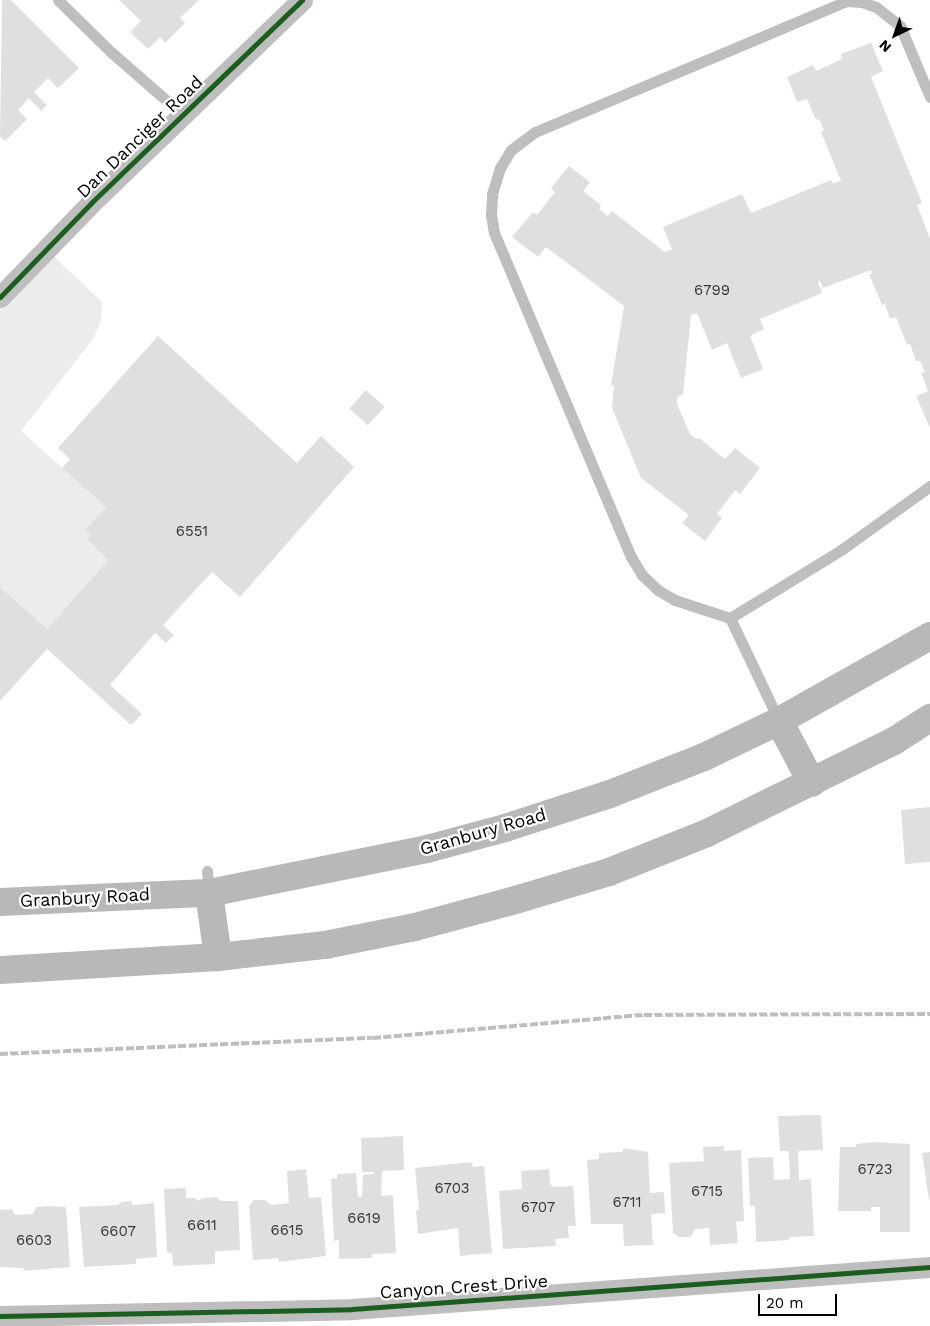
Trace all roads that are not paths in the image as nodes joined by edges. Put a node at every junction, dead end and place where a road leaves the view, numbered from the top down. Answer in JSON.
{"nodes":[{"id":1,"x":58,"y":0,"type":"edge"},
{"id":2,"x":297,"y":2,"type":"edge"},
{"id":3,"x":930,"y":97,"type":"edge"},
{"id":4,"x":183,"y":115,"type":"junction"},
{"id":5,"x":0,"y":297,"type":"edge"},
{"id":6,"x":930,"y":486,"type":"edge"},
{"id":7,"x":730,"y":618,"type":"junction"},
{"id":8,"x":930,"y":636,"type":"edge"},
{"id":9,"x":930,"y":719,"type":"edge"},
{"id":10,"x":779,"y":721,"type":"junction"},
{"id":11,"x":812,"y":783,"type":"junction"},
{"id":12,"x":208,"y":882,"type":"junction"},
{"id":13,"x":0,"y":902,"type":"edge"},
{"id":14,"x":218,"y":957,"type":"junction"},
{"id":15,"x":0,"y":970,"type":"edge"},
{"id":16,"x":930,"y":1267,"type":"edge"},
{"id":17,"x":0,"y":1316,"type":"edge"},
{"id":18,"x":352,"y":1318,"type":"edge"}],
"edges":[{"from":1,"to":4,"type":"lane"},
{"from":2,"to":4,"type":"street","name":"Dan Danciger Road"},
{"from":3,"to":7,"type":"lane"},
{"from":4,"to":5,"type":"street","name":"Dan Danciger Road"},
{"from":6,"to":7,"type":"lane"},
{"from":7,"to":10,"type":"lane"},
{"from":8,"to":10,"type":"main road","name":"Granbury Road"},
{"from":9,"to":11,"type":"main road"},
{"from":10,"to":11,"type":"main road"},
{"from":10,"to":12,"type":"main road","name":"Granbury Road"},
{"from":11,"to":14,"type":"main road"},
{"from":12,"to":13,"type":"main road","name":"Granbury Road"},
{"from":12,"to":14,"type":"main road"},
{"from":14,"to":15,"type":"main road"},
{"from":16,"to":18,"type":"street","name":"Canyon Crest Drive"},
{"from":17,"to":18,"type":"street","name":"Canyon Crest Drive"}]}
